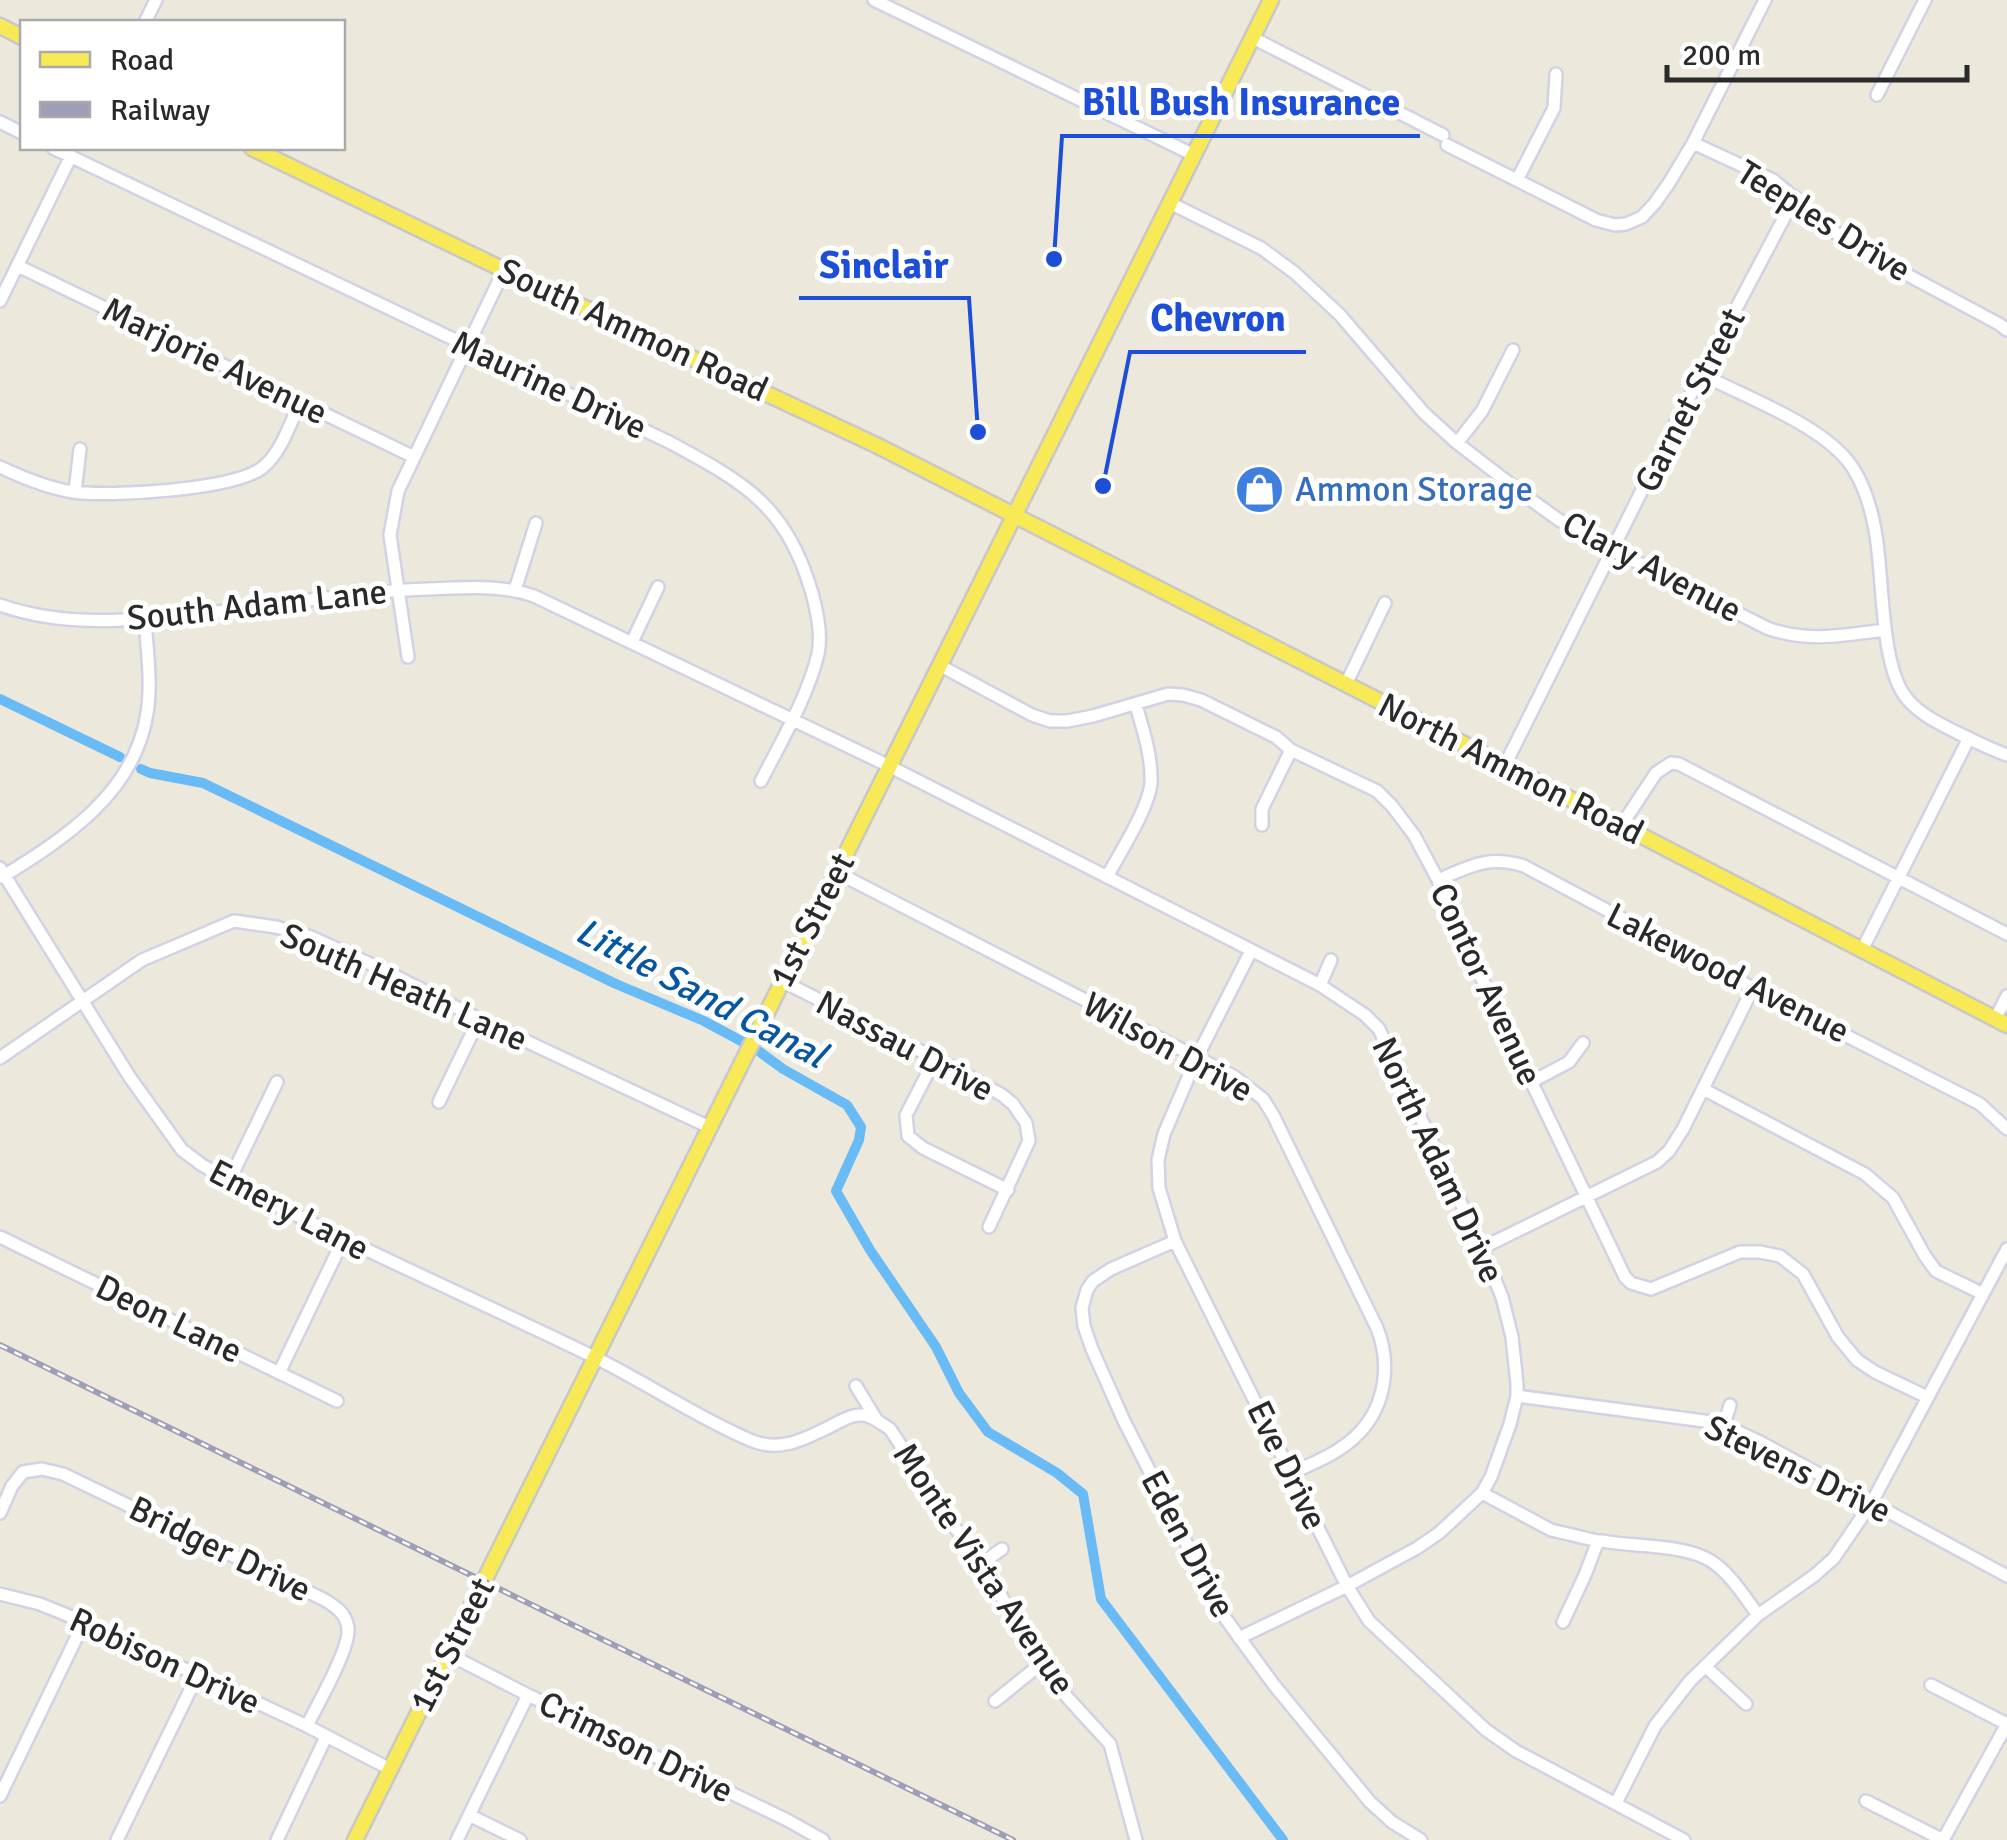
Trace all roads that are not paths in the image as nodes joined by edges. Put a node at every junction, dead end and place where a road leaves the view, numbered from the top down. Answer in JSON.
{"nodes":[{"id":1,"x":874,"y":0,"type":"edge"},
{"id":2,"x":1271,"y":0,"type":"edge"},
{"id":3,"x":1765,"y":0,"type":"edge"},
{"id":4,"x":1925,"y":0,"type":"edge"},
{"id":5,"x":1253,"y":38,"type":"junction"},
{"id":6,"x":1556,"y":74,"type":"dead end"},
{"id":7,"x":1877,"y":95,"type":"dead end"},
{"id":8,"x":1693,"y":143,"type":"junction"},
{"id":9,"x":58,"y":150,"type":"edge"},
{"id":10,"x":256,"y":150,"type":"edge"},
{"id":11,"x":1194,"y":155,"type":"junction"},
{"id":12,"x":71,"y":156,"type":"junction"},
{"id":13,"x":1517,"y":180,"type":"junction"},
{"id":14,"x":1795,"y":197,"type":"junction"},
{"id":15,"x":1170,"y":203,"type":"junction"},
{"id":16,"x":18,"y":266,"type":"junction"},
{"id":17,"x":504,"y":270,"type":"junction"},
{"id":18,"x":0,"y":302,"type":"edge"},
{"id":19,"x":2007,"y":330,"type":"edge"},
{"id":20,"x":468,"y":347,"type":"junction"},
{"id":21,"x":1514,"y":350,"type":"dead end"},
{"id":22,"x":1703,"y":375,"type":"junction"},
{"id":23,"x":300,"y":402,"type":"junction"},
{"id":24,"x":1457,"y":443,"type":"junction"},
{"id":25,"x":80,"y":449,"type":"dead end"},
{"id":26,"x":412,"y":456,"type":"junction"},
{"id":27,"x":0,"y":467,"type":"edge"},
{"id":28,"x":75,"y":492,"type":"junction"},
{"id":29,"x":1014,"y":514,"type":"junction"},
{"id":30,"x":536,"y":523,"type":"dead end"},
{"id":31,"x":1613,"y":550,"type":"junction"},
{"id":32,"x":658,"y":586,"type":"dead end"},
{"id":33,"x":397,"y":590,"type":"junction"},
{"id":34,"x":516,"y":590,"type":"junction"},
{"id":35,"x":1385,"y":603,"type":"dead end"},
{"id":36,"x":0,"y":604,"type":"edge"},
{"id":37,"x":145,"y":620,"type":"junction"},
{"id":38,"x":1885,"y":630,"type":"junction"},
{"id":39,"x":632,"y":642,"type":"junction"},
{"id":40,"x":408,"y":656,"type":"dead end"},
{"id":41,"x":939,"y":666,"type":"junction"},
{"id":42,"x":1346,"y":684,"type":"junction"},
{"id":43,"x":1136,"y":705,"type":"junction"},
{"id":44,"x":792,"y":718,"type":"junction"},
{"id":45,"x":1968,"y":738,"type":"junction"},
{"id":46,"x":1292,"y":750,"type":"junction"},
{"id":47,"x":2007,"y":755,"type":"edge"},
{"id":48,"x":1505,"y":765,"type":"junction"},
{"id":49,"x":889,"y":766,"type":"junction"},
{"id":50,"x":761,"y":781,"type":"dead end"},
{"id":51,"x":1262,"y":824,"type":"dead end"},
{"id":52,"x":1621,"y":826,"type":"junction"},
{"id":53,"x":836,"y":872,"type":"junction"},
{"id":54,"x":2,"y":874,"type":"edge"},
{"id":55,"x":1107,"y":877,"type":"junction"},
{"id":56,"x":1900,"y":877,"type":"junction"},
{"id":57,"x":1438,"y":880,"type":"junction"},
{"id":58,"x":2007,"y":934,"type":"edge"},
{"id":59,"x":1862,"y":950,"type":"junction"},
{"id":60,"x":1251,"y":951,"type":"junction"},
{"id":61,"x":1331,"y":960,"type":"dead end"},
{"id":62,"x":782,"y":981,"type":"junction"},
{"id":63,"x":1320,"y":985,"type":"junction"},
{"id":64,"x":1753,"y":988,"type":"junction"},
{"id":65,"x":2007,"y":996,"type":"edge"},
{"id":66,"x":82,"y":1002,"type":"junction"},
{"id":67,"x":479,"y":1020,"type":"junction"},
{"id":68,"x":2001,"y":1022,"type":"edge"},
{"id":69,"x":1583,"y":1044,"type":"dead end"},
{"id":70,"x":1196,"y":1057,"type":"junction"},
{"id":71,"x":0,"y":1058,"type":"edge"},
{"id":72,"x":935,"y":1060,"type":"junction"},
{"id":73,"x":277,"y":1082,"type":"dead end"},
{"id":74,"x":1533,"y":1082,"type":"junction"},
{"id":75,"x":1702,"y":1089,"type":"junction"},
{"id":76,"x":439,"y":1102,"type":"dead end"},
{"id":77,"x":709,"y":1126,"type":"junction"},
{"id":78,"x":2007,"y":1129,"type":"edge"},
{"id":79,"x":230,"y":1181,"type":"junction"},
{"id":80,"x":1008,"y":1190,"type":"junction"},
{"id":81,"x":1586,"y":1196,"type":"junction"},
{"id":82,"x":989,"y":1227,"type":"dead end"},
{"id":83,"x":0,"y":1237,"type":"edge"},
{"id":84,"x":342,"y":1240,"type":"junction"},
{"id":85,"x":1175,"y":1241,"type":"junction"},
{"id":86,"x":1482,"y":1248,"type":"junction"},
{"id":87,"x":2007,"y":1249,"type":"edge"},
{"id":88,"x":1982,"y":1294,"type":"junction"},
{"id":89,"x":594,"y":1357,"type":"junction"},
{"id":90,"x":278,"y":1373,"type":"junction"},
{"id":91,"x":856,"y":1386,"type":"dead end"},
{"id":92,"x":1517,"y":1396,"type":"junction"},
{"id":93,"x":1927,"y":1397,"type":"junction"},
{"id":94,"x":338,"y":1401,"type":"dead end"},
{"id":95,"x":1730,"y":1405,"type":"dead end"},
{"id":96,"x":876,"y":1420,"type":"junction"},
{"id":97,"x":1724,"y":1425,"type":"junction"},
{"id":98,"x":1291,"y":1473,"type":"junction"},
{"id":99,"x":1482,"y":1493,"type":"junction"},
{"id":100,"x":1872,"y":1502,"type":"junction"},
{"id":101,"x":0,"y":1513,"type":"edge"},
{"id":102,"x":1598,"y":1542,"type":"junction"},
{"id":103,"x":1002,"y":1549,"type":"dead end"},
{"id":104,"x":985,"y":1561,"type":"junction"},
{"id":105,"x":2007,"y":1576,"type":"edge"},
{"id":106,"x":1347,"y":1586,"type":"junction"},
{"id":107,"x":0,"y":1594,"type":"edge"},
{"id":108,"x":1758,"y":1615,"type":"junction"},
{"id":109,"x":84,"y":1622,"type":"junction"},
{"id":110,"x":1563,"y":1622,"type":"dead end"},
{"id":111,"x":1239,"y":1638,"type":"junction"},
{"id":112,"x":448,"y":1654,"type":"junction"},
{"id":113,"x":1042,"y":1663,"type":"junction"},
{"id":114,"x":1706,"y":1666,"type":"junction"},
{"id":115,"x":197,"y":1676,"type":"junction"},
{"id":116,"x":1931,"y":1685,"type":"dead end"},
{"id":117,"x":528,"y":1696,"type":"junction"},
{"id":118,"x":994,"y":1701,"type":"dead end"},
{"id":119,"x":1746,"y":1704,"type":"dead end"},
{"id":120,"x":2007,"y":1724,"type":"edge"},
{"id":121,"x":307,"y":1726,"type":"junction"},
{"id":122,"x":326,"y":1737,"type":"junction"},
{"id":123,"x":390,"y":1769,"type":"junction"},
{"id":124,"x":0,"y":1796,"type":"edge"},
{"id":125,"x":1866,"y":1801,"type":"dead end"},
{"id":126,"x":1616,"y":1803,"type":"junction"},
{"id":127,"x":469,"y":1815,"type":"junction"},
{"id":128,"x":117,"y":1840,"type":"edge"},
{"id":129,"x":277,"y":1840,"type":"edge"},
{"id":130,"x":354,"y":1840,"type":"edge"},
{"id":131,"x":457,"y":1840,"type":"edge"},
{"id":132,"x":520,"y":1840,"type":"edge"},
{"id":133,"x":823,"y":1840,"type":"edge"},
{"id":134,"x":1136,"y":1840,"type":"edge"},
{"id":135,"x":1420,"y":1840,"type":"edge"},
{"id":136,"x":1684,"y":1840,"type":"edge"},
{"id":137,"x":1943,"y":1840,"type":"edge"}],
"edges":[{"from":1,"to":11,"type":"street"},
{"from":2,"to":5,"type":"main road","name":"1st Street"},
{"from":3,"to":8,"type":"street"},
{"from":4,"to":7,"type":"street"},
{"from":5,"to":11,"type":"main road","name":"1st Street"},
{"from":5,"to":13,"type":"street"},
{"from":6,"to":13,"type":"street"},
{"from":8,"to":13,"type":"street"},
{"from":8,"to":14,"type":"street","name":"Teeples Drive"},
{"from":9,"to":12,"type":"street","name":"Maurine Drive"},
{"from":10,"to":17,"type":"main road","name":"South Ammon Road"},
{"from":11,"to":15,"type":"main road","name":"1st Street"},
{"from":12,"to":16,"type":"street"},
{"from":12,"to":20,"type":"street","name":"Maurine Drive"},
{"from":14,"to":19,"type":"street","name":"Teeples Drive"},
{"from":14,"to":22,"type":"street","name":"Garnet Street"},
{"from":15,"to":24,"type":"street","name":"Clary Avenue"},
{"from":15,"to":29,"type":"main road","name":"1st Street"},
{"from":16,"to":18,"type":"street"},
{"from":16,"to":23,"type":"street","name":"Marjorie Avenue"},
{"from":17,"to":20,"type":"street"},
{"from":17,"to":29,"type":"main road","name":"South Ammon Road"},
{"from":20,"to":26,"type":"street"},
{"from":20,"to":44,"type":"street","name":"Maurine Drive"},
{"from":21,"to":24,"type":"street"},
{"from":22,"to":31,"type":"street","name":"Garnet Street"},
{"from":22,"to":38,"type":"street"},
{"from":23,"to":26,"type":"street","name":"Marjorie Avenue"},
{"from":23,"to":28,"type":"street"},
{"from":24,"to":31,"type":"street","name":"Clary Avenue"},
{"from":25,"to":28,"type":"street"},
{"from":26,"to":33,"type":"street"},
{"from":27,"to":28,"type":"street"},
{"from":29,"to":41,"type":"main road","name":"1st Street"},
{"from":29,"to":42,"type":"main road","name":"North Ammon Road"},
{"from":30,"to":34,"type":"street"},
{"from":31,"to":38,"type":"street","name":"Clary Avenue"},
{"from":31,"to":48,"type":"street","name":"Garnet Street"},
{"from":32,"to":39,"type":"street"},
{"from":33,"to":34,"type":"street","name":"South Adam Lane"},
{"from":33,"to":37,"type":"street","name":"South Adam Lane"},
{"from":33,"to":40,"type":"street"},
{"from":34,"to":39,"type":"street","name":"South Adam Lane"},
{"from":35,"to":42,"type":"street"},
{"from":36,"to":37,"type":"street","name":"South Adam Lane"},
{"from":37,"to":54,"type":"street"},
{"from":38,"to":45,"type":"street"},
{"from":39,"to":44,"type":"street","name":"South Adam Lane"},
{"from":41,"to":43,"type":"street","name":"Contor Avenue"},
{"from":41,"to":49,"type":"main road","name":"1st Street"},
{"from":42,"to":48,"type":"main road","name":"North Ammon Road"},
{"from":43,"to":46,"type":"street","name":"Contor Avenue"},
{"from":43,"to":55,"type":"street"},
{"from":44,"to":49,"type":"street","name":"South Adam Lane"},
{"from":44,"to":50,"type":"street","name":"Maurine Drive"},
{"from":45,"to":47,"type":"street"},
{"from":45,"to":56,"type":"street"},
{"from":46,"to":51,"type":"street"},
{"from":46,"to":57,"type":"street","name":"Contor Avenue"},
{"from":48,"to":52,"type":"main road","name":"North Ammon Road"},
{"from":49,"to":53,"type":"main road","name":"1st Street"},
{"from":49,"to":55,"type":"street","name":"North Adam Drive"},
{"from":52,"to":56,"type":"street"},
{"from":52,"to":59,"type":"main road","name":"North Ammon Road"},
{"from":53,"to":62,"type":"main road","name":"1st Street"},
{"from":53,"to":70,"type":"street","name":"Wilson Drive"},
{"from":54,"to":66,"type":"street","name":"Emery Lane"},
{"from":55,"to":60,"type":"street","name":"North Adam Drive"},
{"from":56,"to":58,"type":"street"},
{"from":56,"to":59,"type":"street"},
{"from":57,"to":64,"type":"street","name":"Lakewood Avenue"},
{"from":57,"to":74,"type":"street","name":"Contor Avenue"},
{"from":59,"to":68,"type":"main road","name":"North Ammon Road"},
{"from":60,"to":63,"type":"street","name":"North Adam Drive"},
{"from":60,"to":70,"type":"street","name":"Eve Drive"},
{"from":61,"to":63,"type":"street"},
{"from":62,"to":72,"type":"street","name":"Nassau Drive"},
{"from":62,"to":77,"type":"main road","name":"1st Street"},
{"from":63,"to":86,"type":"street","name":"North Adam Drive"},
{"from":64,"to":75,"type":"street"},
{"from":64,"to":78,"type":"street","name":"Lakewood Avenue"},
{"from":65,"to":68,"type":"street"},
{"from":66,"to":67,"type":"street","name":"South Heath Lane"},
{"from":66,"to":71,"type":"street","name":"South Heath Lane"},
{"from":66,"to":79,"type":"street","name":"Emery Lane"},
{"from":67,"to":76,"type":"street"},
{"from":67,"to":77,"type":"street","name":"South Heath Lane"},
{"from":69,"to":74,"type":"street"},
{"from":70,"to":85,"type":"street","name":"Eve Drive"},
{"from":70,"to":98,"type":"street","name":"Wilson Drive"},
{"from":72,"to":80,"type":"street","name":"Nassau Drive"},
{"from":72,"to":80,"type":"street"},
{"from":73,"to":79,"type":"street"},
{"from":74,"to":81,"type":"street","name":"Contor Avenue"},
{"from":75,"to":81,"type":"street"},
{"from":75,"to":88,"type":"street"},
{"from":77,"to":89,"type":"main road","name":"1st Street"},
{"from":79,"to":84,"type":"street","name":"Emery Lane"},
{"from":80,"to":82,"type":"street","name":"Nassau Drive"},
{"from":81,"to":86,"type":"street"},
{"from":81,"to":93,"type":"street","name":"Contor Avenue"},
{"from":83,"to":90,"type":"street","name":"Deon Lane"},
{"from":84,"to":89,"type":"street","name":"Emery Lane"},
{"from":84,"to":90,"type":"street"},
{"from":85,"to":98,"type":"street","name":"Eve Drive"},
{"from":85,"to":111,"type":"street","name":"Eden Drive"},
{"from":86,"to":92,"type":"street","name":"North Adam Drive"},
{"from":87,"to":88,"type":"street"},
{"from":88,"to":93,"type":"street"},
{"from":89,"to":96,"type":"street","name":"Monte Vista Avenue"},
{"from":89,"to":112,"type":"main road","name":"1st Street"},
{"from":90,"to":94,"type":"street","name":"Deon Lane"},
{"from":91,"to":96,"type":"street"},
{"from":92,"to":97,"type":"street","name":"Stevens Drive"},
{"from":92,"to":99,"type":"street","name":"North Adam Drive"},
{"from":93,"to":100,"type":"street"},
{"from":95,"to":97,"type":"street"},
{"from":96,"to":104,"type":"street","name":"Monte Vista Avenue"},
{"from":97,"to":100,"type":"street","name":"Stevens Drive"},
{"from":98,"to":106,"type":"street","name":"Eve Drive"},
{"from":99,"to":102,"type":"street"},
{"from":99,"to":106,"type":"street","name":"North Adam Drive"},
{"from":100,"to":105,"type":"street","name":"Stevens Drive"},
{"from":100,"to":108,"type":"street"},
{"from":101,"to":121,"type":"street","name":"Bridger Drive"},
{"from":102,"to":108,"type":"street"},
{"from":102,"to":110,"type":"street"},
{"from":103,"to":104,"type":"street"},
{"from":104,"to":113,"type":"street","name":"Monte Vista Avenue"},
{"from":106,"to":111,"type":"street","name":"North Adam Drive"},
{"from":106,"to":126,"type":"street","name":"Eve Drive"},
{"from":107,"to":109,"type":"street","name":"Robison Drive"},
{"from":108,"to":114,"type":"street"},
{"from":109,"to":115,"type":"street","name":"Robison Drive"},
{"from":109,"to":124,"type":"street"},
{"from":111,"to":135,"type":"street","name":"Eden Drive"},
{"from":112,"to":117,"type":"street","name":"Crimson Drive"},
{"from":112,"to":123,"type":"main road","name":"1st Street"},
{"from":113,"to":118,"type":"street"},
{"from":113,"to":134,"type":"street","name":"Monte Vista Avenue"},
{"from":114,"to":119,"type":"street"},
{"from":114,"to":126,"type":"street"},
{"from":115,"to":121,"type":"street","name":"Robison Drive"},
{"from":115,"to":128,"type":"street"},
{"from":116,"to":120,"type":"street"},
{"from":117,"to":127,"type":"street"},
{"from":117,"to":133,"type":"street","name":"Crimson Drive"},
{"from":120,"to":137,"type":"street"},
{"from":121,"to":122,"type":"street","name":"Robison Drive"},
{"from":122,"to":123,"type":"street","name":"Robison Drive"},
{"from":122,"to":129,"type":"street"},
{"from":123,"to":130,"type":"main road","name":"1st Street"},
{"from":125,"to":137,"type":"street"},
{"from":126,"to":136,"type":"street","name":"Eve Drive"},
{"from":127,"to":131,"type":"street"},
{"from":127,"to":132,"type":"street"}]}
